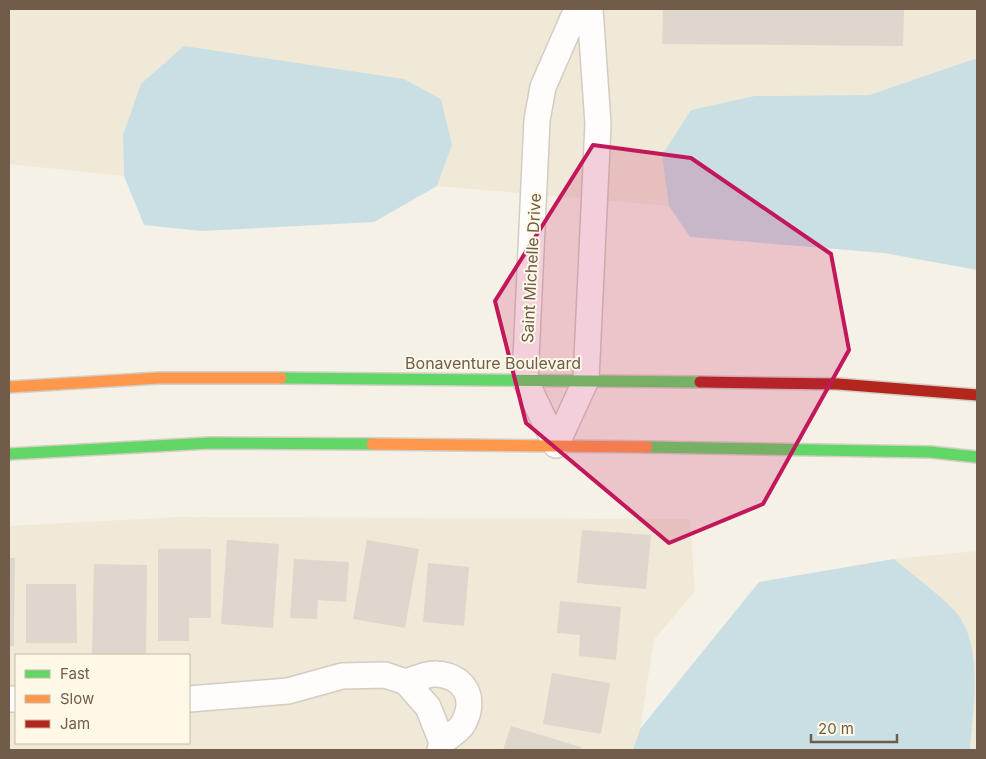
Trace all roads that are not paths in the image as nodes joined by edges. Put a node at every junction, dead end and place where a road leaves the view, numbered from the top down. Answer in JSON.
{"nodes":[{"id":1,"x":577,"y":9,"type":"edge"},
{"id":2,"x":590,"y":9,"type":"edge"},
{"id":3,"x":525,"y":380,"type":"junction"},
{"id":4,"x":586,"y":380,"type":"junction"},
{"id":5,"x":9,"y":387,"type":"edge"},
{"id":6,"x":977,"y":395,"type":"edge"},
{"id":7,"x":556,"y":445,"type":"junction"},
{"id":8,"x":9,"y":454,"type":"edge"},
{"id":9,"x":977,"y":456,"type":"edge"},
{"id":10,"x":406,"y":682,"type":"junction"},
{"id":11,"x":190,"y":699,"type":"edge"},
{"id":12,"x":441,"y":746,"type":"edge"}],
"edges":[{"from":1,"to":3,"type":"street","name":"Saint Michelle Drive"},
{"from":2,"to":4,"type":"street"},
{"from":3,"to":4,"type":"main road","name":"Bonaventure Boulevard"},
{"from":3,"to":5,"type":"main road","name":"Bonaventure Boulevard"},
{"from":3,"to":7,"type":"street","name":"Saint Michelle Drive"},
{"from":4,"to":6,"type":"main road","name":"Bonaventure Boulevard"},
{"from":4,"to":7,"type":"street"},
{"from":7,"to":8,"type":"main road"},
{"from":7,"to":9,"type":"main road"},
{"from":10,"to":11,"type":"street"},
{"from":10,"to":12,"type":"street"},
{"from":10,"to":12,"type":"street"}]}
